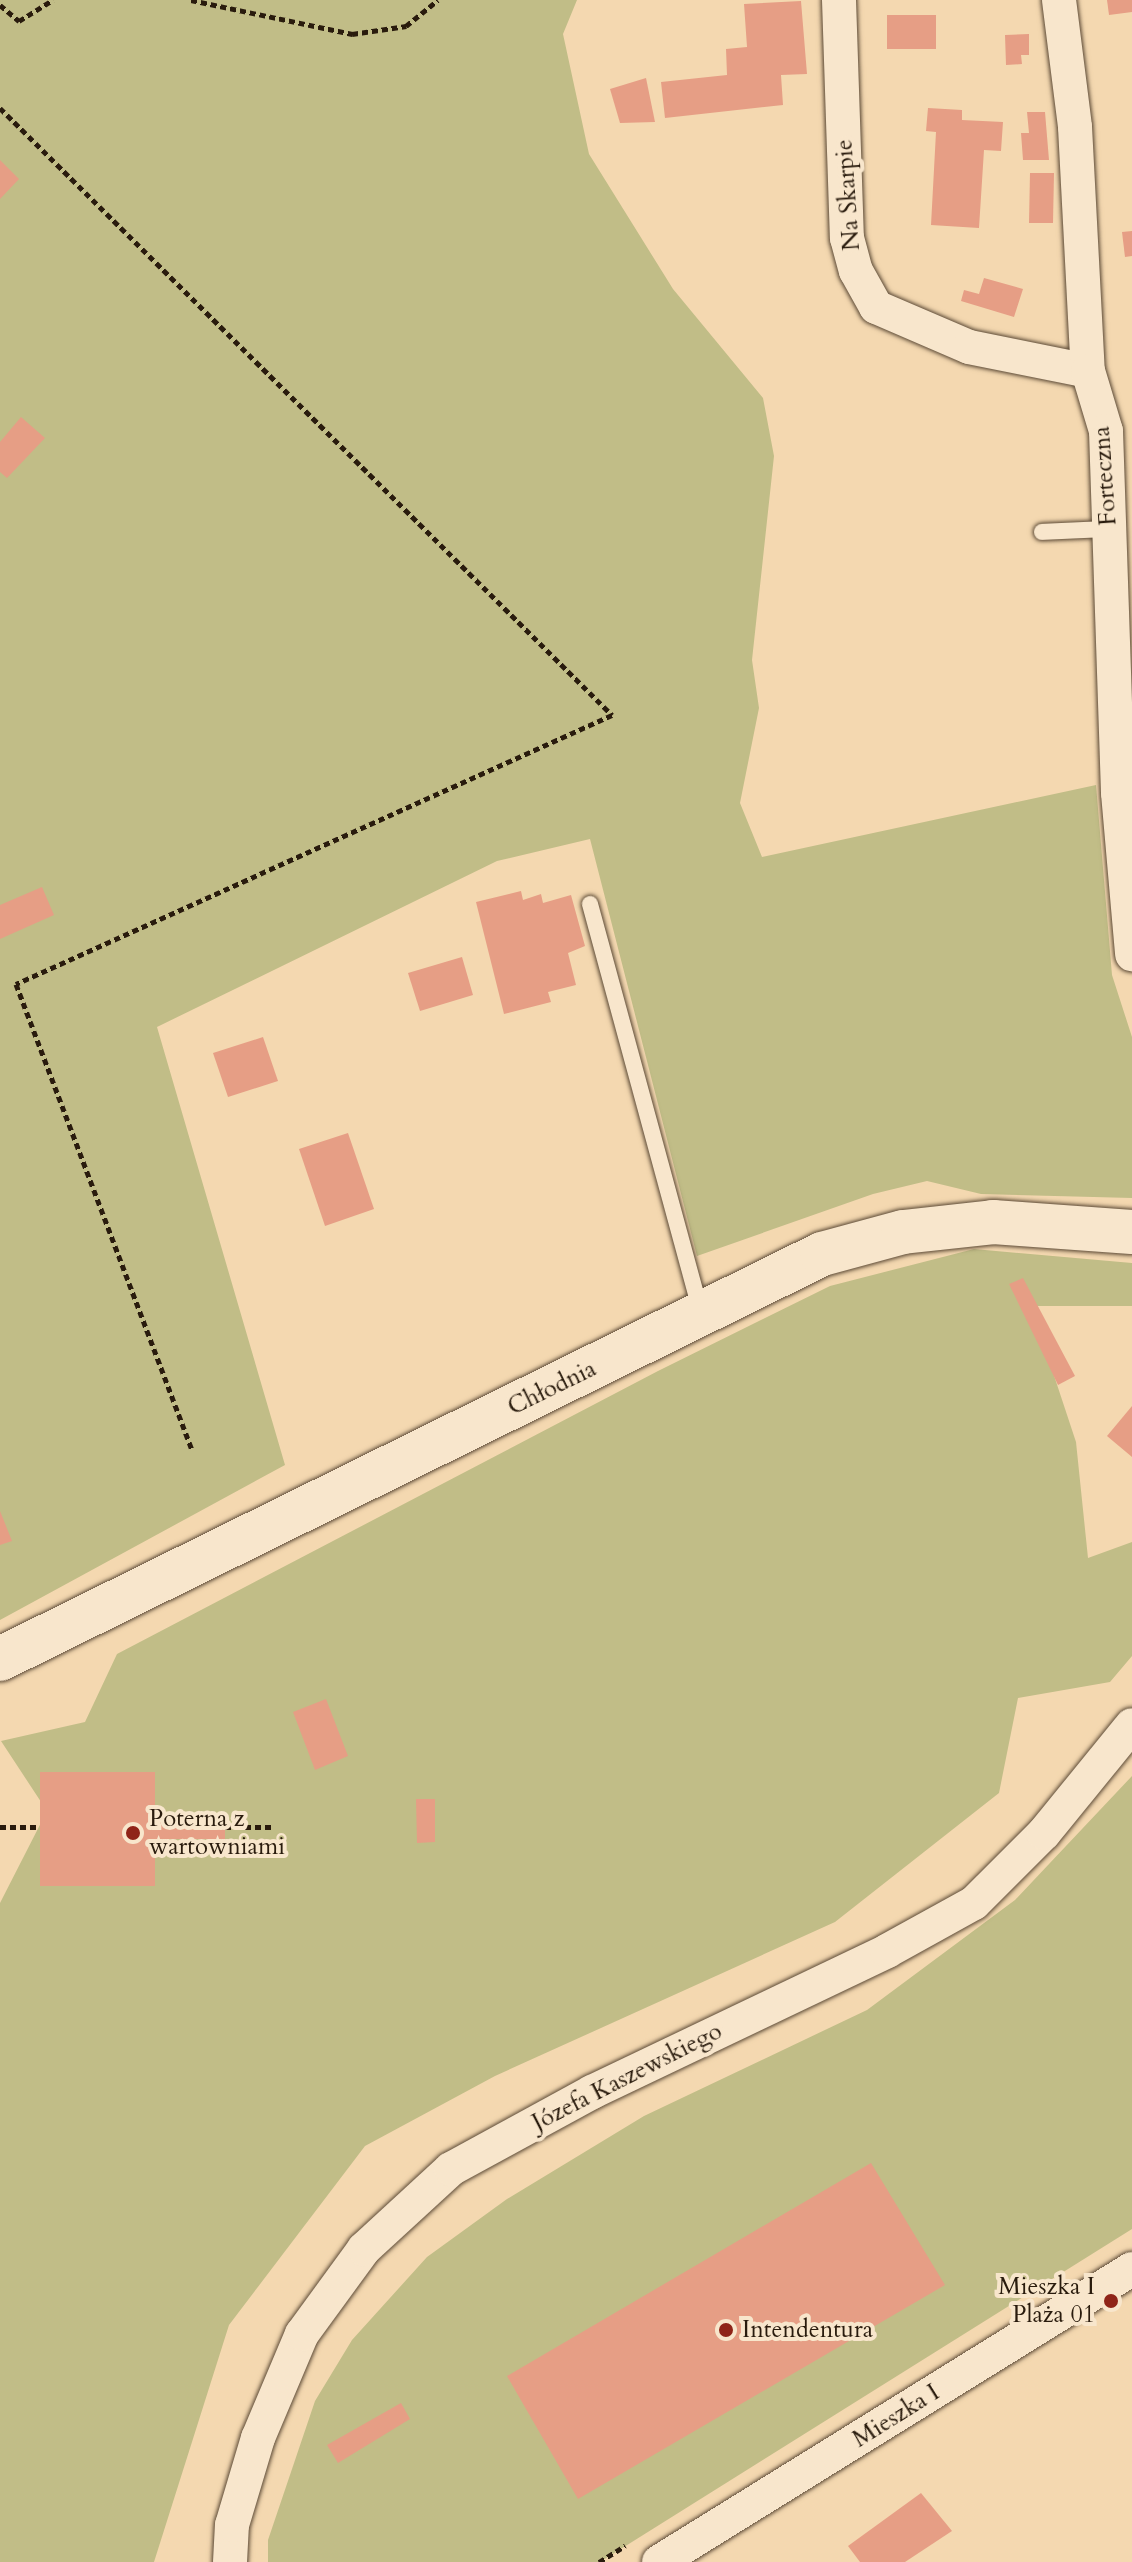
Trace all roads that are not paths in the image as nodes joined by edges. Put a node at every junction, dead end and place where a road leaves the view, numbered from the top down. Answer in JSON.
{"nodes":[{"id":1,"x":839,"y":0,"type":"edge"},
{"id":2,"x":1059,"y":0,"type":"edge"},
{"id":3,"x":1088,"y":371,"type":"junction"},
{"id":4,"x":1109,"y":529,"type":"junction"},
{"id":5,"x":1042,"y":532,"type":"dead end"},
{"id":6,"x":590,"y":904,"type":"dead end"},
{"id":7,"x":1132,"y":954,"type":"edge"},
{"id":8,"x":1132,"y":1232,"type":"edge"},
{"id":9,"x":702,"y":1314,"type":"junction"},
{"id":10,"x":0,"y":1659,"type":"edge"},
{"id":11,"x":1132,"y":1725,"type":"edge"},
{"id":12,"x":1132,"y":2269,"type":"edge"},
{"id":13,"x":230,"y":2562,"type":"edge"},
{"id":14,"x":659,"y":2562,"type":"edge"}],
"edges":[{"from":1,"to":3,"type":"street","name":"Na Skarpie"},
{"from":2,"to":3,"type":"street","name":"Forteczna"},
{"from":3,"to":4,"type":"street","name":"Forteczna"},
{"from":4,"to":5,"type":"lane"},
{"from":4,"to":7,"type":"street","name":"Forteczna"},
{"from":6,"to":9,"type":"lane"},
{"from":8,"to":9,"type":"street","name":"Chłodnia"},
{"from":9,"to":10,"type":"street","name":"Chłodnia"},
{"from":11,"to":13,"type":"street","name":"Józefa Kaszewskiego"},
{"from":12,"to":14,"type":"street","name":"Mieszka I"}]}
